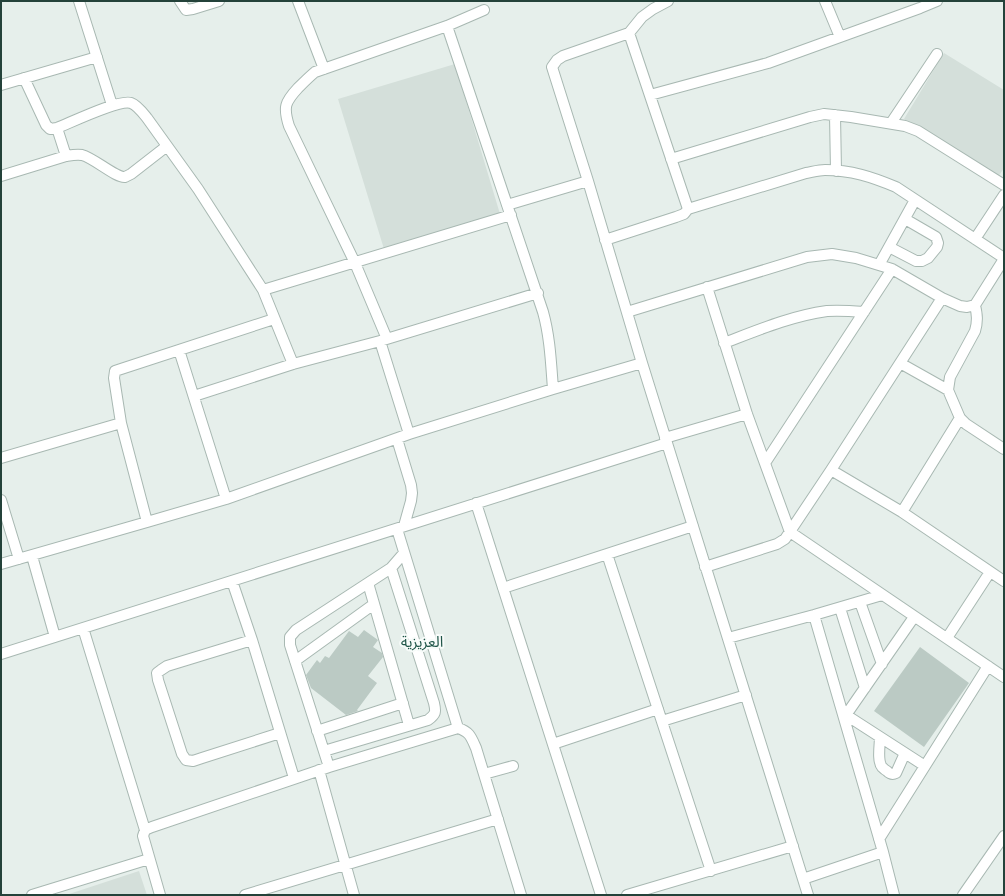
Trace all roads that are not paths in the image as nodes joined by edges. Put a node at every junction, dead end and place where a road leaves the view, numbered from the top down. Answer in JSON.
{"nodes":[{"id":1,"x":79,"y":1,"type":"edge"},
{"id":2,"x":180,"y":1,"type":"edge"},
{"id":3,"x":219,"y":1,"type":"edge"},
{"id":4,"x":298,"y":1,"type":"edge"},
{"id":5,"x":668,"y":1,"type":"edge"},
{"id":6,"x":825,"y":1,"type":"edge"},
{"id":7,"x":937,"y":1,"type":"edge"},
{"id":8,"x":484,"y":10,"type":"dead end"},
{"id":9,"x":447,"y":26,"type":"junction"},
{"id":10,"x":629,"y":33,"type":"junction"},
{"id":11,"x":840,"y":37,"type":"junction"},
{"id":12,"x":937,"y":54,"type":"dead end"},
{"id":13,"x":97,"y":57,"type":"junction"},
{"id":14,"x":324,"y":69,"type":"junction"},
{"id":15,"x":24,"y":78,"type":"junction"},
{"id":16,"x":1,"y":85,"type":"edge"},
{"id":17,"x":650,"y":95,"type":"junction"},
{"id":18,"x":112,"y":105,"type":"junction"},
{"id":19,"x":835,"y":115,"type":"junction"},
{"id":20,"x":891,"y":123,"type":"junction"},
{"id":21,"x":57,"y":128,"type":"junction"},
{"id":22,"x":167,"y":146,"type":"junction"},
{"id":23,"x":66,"y":156,"type":"junction"},
{"id":24,"x":671,"y":159,"type":"junction"},
{"id":25,"x":836,"y":171,"type":"junction"},
{"id":26,"x":1,"y":176,"type":"edge"},
{"id":27,"x":588,"y":181,"type":"junction"},
{"id":28,"x":1004,"y":184,"type":"edge"},
{"id":29,"x":1004,"y":194,"type":"edge"},
{"id":30,"x":915,"y":200,"type":"junction"},
{"id":31,"x":688,"y":209,"type":"junction"},
{"id":32,"x":509,"y":210,"type":"junction"},
{"id":33,"x":905,"y":219,"type":"junction"},
{"id":34,"x":975,"y":239,"type":"junction"},
{"id":35,"x":605,"y":240,"type":"junction"},
{"id":36,"x":889,"y":247,"type":"junction"},
{"id":37,"x":1004,"y":259,"type":"edge"},
{"id":38,"x":355,"y":263,"type":"junction"},
{"id":39,"x":879,"y":265,"type":"junction"},
{"id":40,"x":892,"y":269,"type":"junction"},
{"id":41,"x":707,"y":287,"type":"junction"},
{"id":42,"x":263,"y":290,"type":"junction"},
{"id":43,"x":538,"y":293,"type":"junction"},
{"id":44,"x":942,"y":298,"type":"junction"},
{"id":45,"x":975,"y":305,"type":"junction"},
{"id":46,"x":626,"y":312,"type":"junction"},
{"id":47,"x":864,"y":312,"type":"junction"},
{"id":48,"x":274,"y":319,"type":"junction"},
{"id":49,"x":384,"y":340,"type":"junction"},
{"id":50,"x":724,"y":342,"type":"junction"},
{"id":51,"x":179,"y":350,"type":"junction"},
{"id":52,"x":642,"y":363,"type":"junction"},
{"id":53,"x":293,"y":364,"type":"junction"},
{"id":54,"x":900,"y":364,"type":"junction"},
{"id":55,"x":553,"y":390,"type":"junction"},
{"id":56,"x":948,"y":390,"type":"junction"},
{"id":57,"x":194,"y":396,"type":"junction"},
{"id":58,"x":747,"y":414,"type":"junction"},
{"id":59,"x":960,"y":418,"type":"junction"},
{"id":60,"x":121,"y":423,"type":"junction"},
{"id":61,"x":409,"y":434,"type":"junction"},
{"id":62,"x":396,"y":439,"type":"junction"},
{"id":63,"x":666,"y":440,"type":"junction"},
{"id":64,"x":1004,"y":449,"type":"edge"},
{"id":65,"x":1,"y":458,"type":"edge"},
{"id":66,"x":765,"y":463,"type":"junction"},
{"id":67,"x":831,"y":470,"type":"junction"},
{"id":68,"x":226,"y":499,"type":"junction"},
{"id":69,"x":1,"y":500,"type":"edge"},
{"id":70,"x":476,"y":503,"type":"junction"},
{"id":71,"x":902,"y":512,"type":"junction"},
{"id":72,"x":148,"y":522,"type":"junction"},
{"id":73,"x":693,"y":526,"type":"junction"},
{"id":74,"x":400,"y":527,"type":"junction"},
{"id":75,"x":790,"y":532,"type":"junction"},
{"id":76,"x":404,"y":553,"type":"junction"},
{"id":77,"x":607,"y":554,"type":"junction"},
{"id":78,"x":32,"y":556,"type":"junction"},
{"id":79,"x":18,"y":559,"type":"junction"},
{"id":80,"x":1,"y":564,"type":"edge"},
{"id":81,"x":705,"y":567,"type":"junction"},
{"id":82,"x":391,"y":568,"type":"junction"},
{"id":83,"x":990,"y":572,"type":"junction"},
{"id":84,"x":232,"y":581,"type":"junction"},
{"id":85,"x":1004,"y":581,"type":"edge"},
{"id":86,"x":368,"y":583,"type":"junction"},
{"id":87,"x":503,"y":588,"type":"junction"},
{"id":88,"x":882,"y":595,"type":"junction"},
{"id":89,"x":860,"y":602,"type":"junction"},
{"id":90,"x":374,"y":604,"type":"junction"},
{"id":91,"x":840,"y":608,"type":"junction"},
{"id":92,"x":814,"y":615,"type":"junction"},
{"id":93,"x":914,"y":616,"type":"junction"},
{"id":94,"x":83,"y":628,"type":"junction"},
{"id":95,"x":55,"y":637,"type":"junction"},
{"id":96,"x":728,"y":638,"type":"junction"},
{"id":97,"x":947,"y":638,"type":"junction"},
{"id":98,"x":252,"y":640,"type":"junction"},
{"id":99,"x":432,"y":642,"type":"junction"},
{"id":100,"x":416,"y":647,"type":"junction"},
{"id":101,"x":1,"y":654,"type":"edge"},
{"id":102,"x":295,"y":661,"type":"junction"},
{"id":103,"x":882,"y":664,"type":"junction"},
{"id":104,"x":988,"y":666,"type":"junction"},
{"id":105,"x":1004,"y":677,"type":"edge"},
{"id":106,"x":865,"y":688,"type":"junction"},
{"id":107,"x":746,"y":695,"type":"junction"},
{"id":108,"x":403,"y":703,"type":"junction"},
{"id":109,"x":658,"y":709,"type":"junction"},
{"id":110,"x":845,"y":716,"type":"junction"},
{"id":111,"x":662,"y":721,"type":"junction"},
{"id":112,"x":409,"y":725,"type":"junction"},
{"id":113,"x":458,"y":728,"type":"junction"},
{"id":114,"x":318,"y":731,"type":"junction"},
{"id":115,"x":387,"y":732,"type":"junction"},
{"id":116,"x":280,"y":733,"type":"junction"},
{"id":117,"x":880,"y":737,"type":"junction"},
{"id":118,"x":553,"y":744,"type":"junction"},
{"id":119,"x":392,"y":748,"type":"junction"},
{"id":120,"x":324,"y":751,"type":"junction"},
{"id":121,"x":905,"y":753,"type":"junction"},
{"id":122,"x":513,"y":766,"type":"dead end"},
{"id":123,"x":925,"y":766,"type":"junction"},
{"id":124,"x":329,"y":767,"type":"junction"},
{"id":125,"x":319,"y":770,"type":"junction"},
{"id":126,"x":484,"y":774,"type":"junction"},
{"id":127,"x":294,"y":778,"type":"junction"},
{"id":128,"x":498,"y":819,"type":"junction"},
{"id":129,"x":145,"y":830,"type":"junction"},
{"id":130,"x":879,"y":839,"type":"junction"},
{"id":131,"x":1003,"y":841,"type":"edge"},
{"id":132,"x":793,"y":846,"type":"junction"},
{"id":133,"x":883,"y":852,"type":"junction"},
{"id":134,"x":149,"y":859,"type":"junction"},
{"id":135,"x":345,"y":865,"type":"junction"},
{"id":136,"x":710,"y":870,"type":"junction"},
{"id":137,"x":803,"y":879,"type":"junction"},
{"id":138,"x":32,"y":895,"type":"edge"},
{"id":139,"x":160,"y":895,"type":"edge"},
{"id":140,"x":245,"y":895,"type":"edge"},
{"id":141,"x":354,"y":895,"type":"edge"},
{"id":142,"x":521,"y":895,"type":"edge"},
{"id":143,"x":601,"y":895,"type":"edge"},
{"id":144,"x":627,"y":895,"type":"edge"},
{"id":145,"x":808,"y":895,"type":"edge"},
{"id":146,"x":894,"y":895,"type":"edge"},
{"id":147,"x":964,"y":895,"type":"edge"}],
"edges":[{"from":1,"to":13,"type":"street"},
{"from":2,"to":3,"type":"street"},
{"from":4,"to":14,"type":"street"},
{"from":5,"to":10,"type":"street"},
{"from":6,"to":11,"type":"street"},
{"from":7,"to":11,"type":"street"},
{"from":8,"to":9,"type":"street"},
{"from":9,"to":14,"type":"street"},
{"from":9,"to":32,"type":"street"},
{"from":10,"to":17,"type":"street"},
{"from":10,"to":27,"type":"street"},
{"from":11,"to":17,"type":"street"},
{"from":12,"to":20,"type":"street"},
{"from":13,"to":15,"type":"street"},
{"from":13,"to":18,"type":"street"},
{"from":14,"to":38,"type":"street"},
{"from":15,"to":16,"type":"street"},
{"from":15,"to":21,"type":"street"},
{"from":17,"to":24,"type":"street"},
{"from":18,"to":21,"type":"street"},
{"from":18,"to":22,"type":"street"},
{"from":19,"to":20,"type":"street"},
{"from":19,"to":24,"type":"street"},
{"from":19,"to":25,"type":"street"},
{"from":20,"to":28,"type":"street"},
{"from":21,"to":23,"type":"street"},
{"from":22,"to":23,"type":"street"},
{"from":22,"to":42,"type":"street"},
{"from":23,"to":26,"type":"street"},
{"from":24,"to":31,"type":"street"},
{"from":25,"to":30,"type":"street"},
{"from":25,"to":31,"type":"street"},
{"from":27,"to":32,"type":"street"},
{"from":27,"to":35,"type":"street"},
{"from":29,"to":34,"type":"street"},
{"from":30,"to":33,"type":"street"},
{"from":30,"to":34,"type":"street"},
{"from":31,"to":35,"type":"street"},
{"from":32,"to":38,"type":"street"},
{"from":32,"to":43,"type":"street"},
{"from":33,"to":36,"type":"street"},
{"from":33,"to":36,"type":"street"},
{"from":34,"to":37,"type":"street"},
{"from":35,"to":46,"type":"street"},
{"from":36,"to":39,"type":"street"},
{"from":37,"to":45,"type":"street"},
{"from":38,"to":42,"type":"street"},
{"from":38,"to":49,"type":"street"},
{"from":39,"to":40,"type":"street"},
{"from":39,"to":41,"type":"street"},
{"from":40,"to":44,"type":"street"},
{"from":40,"to":47,"type":"street"},
{"from":41,"to":46,"type":"street"},
{"from":41,"to":50,"type":"street"},
{"from":42,"to":48,"type":"street"},
{"from":43,"to":49,"type":"street"},
{"from":43,"to":55,"type":"street"},
{"from":44,"to":45,"type":"street"},
{"from":44,"to":54,"type":"street"},
{"from":45,"to":56,"type":"street"},
{"from":46,"to":52,"type":"street"},
{"from":47,"to":50,"type":"street"},
{"from":47,"to":66,"type":"street"},
{"from":48,"to":51,"type":"street"},
{"from":48,"to":53,"type":"street"},
{"from":49,"to":53,"type":"street"},
{"from":49,"to":61,"type":"street"},
{"from":50,"to":58,"type":"street"},
{"from":51,"to":57,"type":"street"},
{"from":51,"to":60,"type":"street"},
{"from":52,"to":55,"type":"street"},
{"from":52,"to":63,"type":"street"},
{"from":53,"to":57,"type":"street"},
{"from":54,"to":56,"type":"street"},
{"from":54,"to":67,"type":"street"},
{"from":55,"to":61,"type":"street"},
{"from":56,"to":59,"type":"street"},
{"from":57,"to":68,"type":"street"},
{"from":58,"to":63,"type":"street"},
{"from":58,"to":66,"type":"street"},
{"from":59,"to":64,"type":"street"},
{"from":59,"to":71,"type":"street"},
{"from":60,"to":65,"type":"street"},
{"from":60,"to":72,"type":"street"},
{"from":61,"to":62,"type":"street"},
{"from":62,"to":68,"type":"street"},
{"from":62,"to":74,"type":"street"},
{"from":63,"to":70,"type":"street"},
{"from":63,"to":73,"type":"street"},
{"from":66,"to":75,"type":"street"},
{"from":67,"to":71,"type":"street"},
{"from":67,"to":75,"type":"street"},
{"from":68,"to":72,"type":"street"},
{"from":69,"to":79,"type":"street"},
{"from":70,"to":74,"type":"street"},
{"from":70,"to":87,"type":"street"},
{"from":71,"to":83,"type":"street"},
{"from":72,"to":78,"type":"street"},
{"from":73,"to":77,"type":"street"},
{"from":73,"to":81,"type":"street"},
{"from":74,"to":76,"type":"street"},
{"from":74,"to":84,"type":"street"},
{"from":75,"to":81,"type":"street"},
{"from":75,"to":88,"type":"street"},
{"from":76,"to":82,"type":"street"},
{"from":76,"to":99,"type":"street"},
{"from":77,"to":87,"type":"street"},
{"from":77,"to":109,"type":"street"},
{"from":78,"to":79,"type":"street"},
{"from":78,"to":95,"type":"street"},
{"from":79,"to":80,"type":"street"},
{"from":81,"to":96,"type":"street"},
{"from":82,"to":86,"type":"street"},
{"from":82,"to":100,"type":"street"},
{"from":83,"to":85,"type":"street"},
{"from":83,"to":97,"type":"street"},
{"from":84,"to":94,"type":"street"},
{"from":84,"to":98,"type":"street"},
{"from":86,"to":90,"type":"street"},
{"from":86,"to":102,"type":"street"},
{"from":87,"to":118,"type":"street"},
{"from":88,"to":89,"type":"street"},
{"from":88,"to":93,"type":"street"},
{"from":89,"to":91,"type":"street"},
{"from":89,"to":103,"type":"street"},
{"from":90,"to":102,"type":"street"},
{"from":90,"to":108,"type":"street"},
{"from":91,"to":92,"type":"street"},
{"from":91,"to":106,"type":"street"},
{"from":92,"to":96,"type":"street"},
{"from":92,"to":110,"type":"street"},
{"from":93,"to":97,"type":"street"},
{"from":93,"to":103,"type":"street"},
{"from":94,"to":95,"type":"street"},
{"from":94,"to":129,"type":"street"},
{"from":95,"to":101,"type":"street"},
{"from":96,"to":107,"type":"street"},
{"from":97,"to":104,"type":"street"},
{"from":98,"to":116,"type":"street"},
{"from":98,"to":116,"type":"street"},
{"from":99,"to":100,"type":"street"},
{"from":99,"to":113,"type":"street"},
{"from":100,"to":112,"type":"street"},
{"from":102,"to":114,"type":"street"},
{"from":103,"to":106,"type":"street"},
{"from":104,"to":105,"type":"street"},
{"from":104,"to":123,"type":"street"},
{"from":106,"to":110,"type":"street"},
{"from":107,"to":111,"type":"street"},
{"from":107,"to":132,"type":"street"},
{"from":108,"to":112,"type":"street"},
{"from":108,"to":114,"type":"street"},
{"from":109,"to":111,"type":"street"},
{"from":109,"to":118,"type":"street"},
{"from":110,"to":117,"type":"street"},
{"from":110,"to":130,"type":"street"},
{"from":111,"to":136,"type":"street"},
{"from":112,"to":115,"type":"street"},
{"from":113,"to":119,"type":"street"},
{"from":113,"to":126,"type":"street"},
{"from":114,"to":120,"type":"street"},
{"from":115,"to":119,"type":"street"},
{"from":115,"to":120,"type":"street"},
{"from":116,"to":127,"type":"street"},
{"from":117,"to":121,"type":"street"},
{"from":117,"to":121,"type":"street"},
{"from":118,"to":143,"type":"street"},
{"from":119,"to":124,"type":"street"},
{"from":120,"to":124,"type":"street"},
{"from":121,"to":123,"type":"street"},
{"from":122,"to":126,"type":"street"},
{"from":123,"to":130,"type":"street"},
{"from":124,"to":125,"type":"street"},
{"from":125,"to":127,"type":"street"},
{"from":125,"to":135,"type":"street"},
{"from":126,"to":128,"type":"street"},
{"from":127,"to":129,"type":"street"},
{"from":128,"to":135,"type":"street"},
{"from":128,"to":142,"type":"street"},
{"from":129,"to":134,"type":"street"},
{"from":130,"to":133,"type":"street"},
{"from":131,"to":147,"type":"street"},
{"from":132,"to":136,"type":"street"},
{"from":132,"to":137,"type":"street"},
{"from":133,"to":137,"type":"street"},
{"from":133,"to":146,"type":"street"},
{"from":134,"to":138,"type":"street"},
{"from":134,"to":139,"type":"street"},
{"from":135,"to":140,"type":"street"},
{"from":135,"to":141,"type":"street"},
{"from":136,"to":144,"type":"street"},
{"from":137,"to":145,"type":"street"}]}
